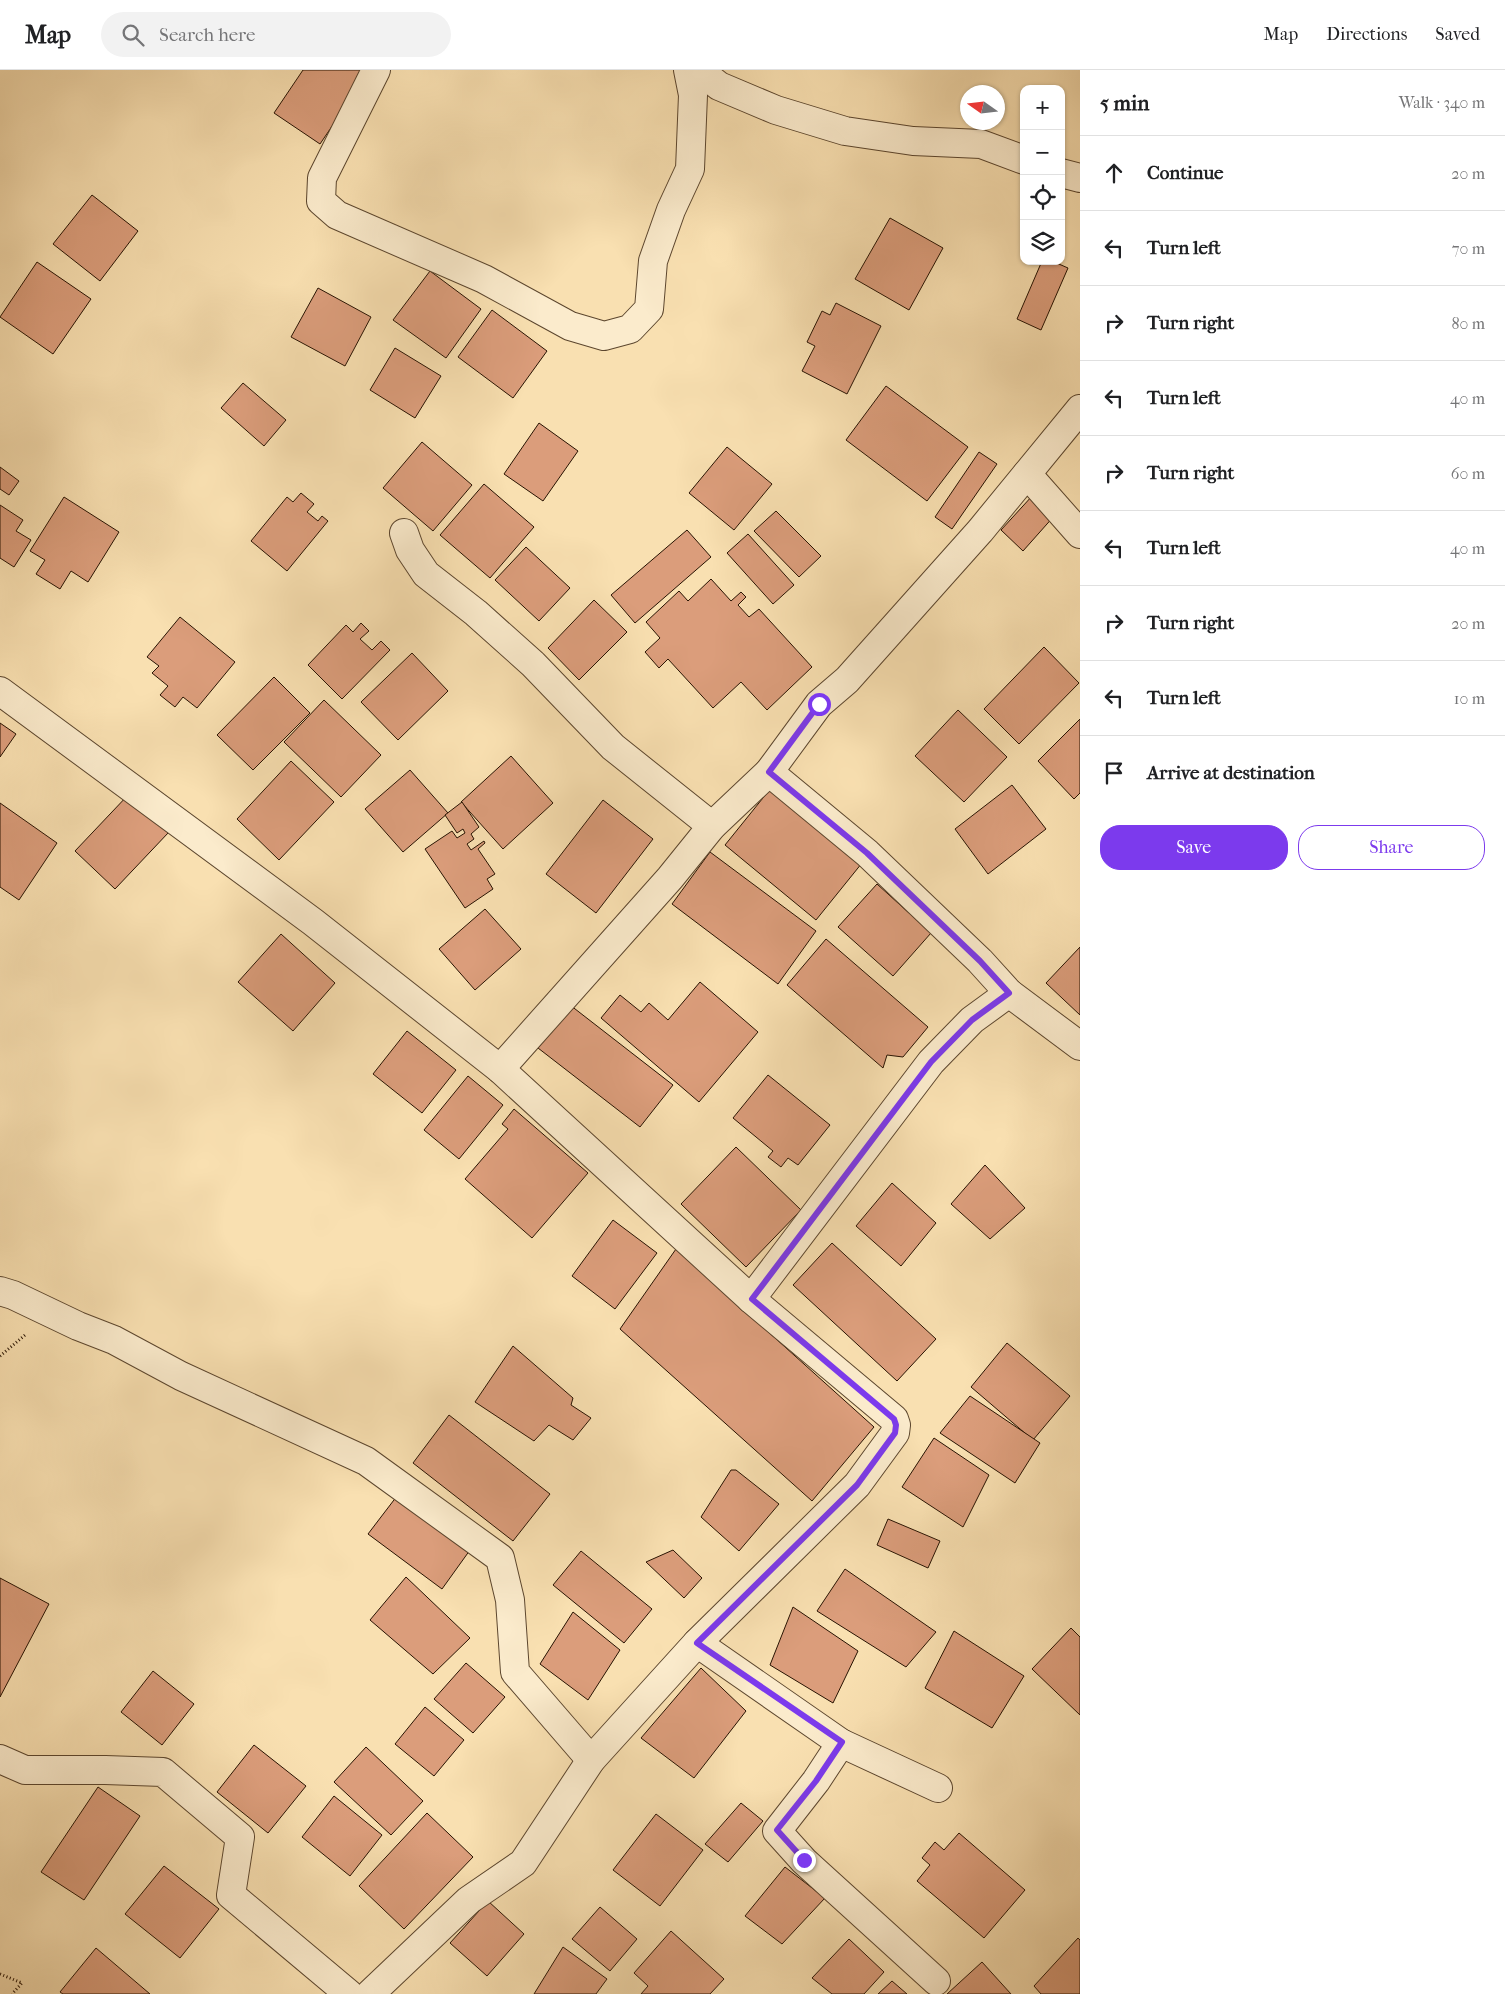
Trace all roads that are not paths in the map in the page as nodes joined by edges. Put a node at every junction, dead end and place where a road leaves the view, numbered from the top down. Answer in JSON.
{"nodes":[{"id":1,"x":376,"y":70,"type":"edge"},
{"id":2,"x":688,"y":70,"type":"edge"},
{"id":3,"x":699,"y":70,"type":"edge"},
{"id":4,"x":1020,"y":159,"type":"edge"},
{"id":5,"x":1065,"y":174,"type":"edge"},
{"id":6,"x":1080,"y":178,"type":"edge"},
{"id":7,"x":1080,"y":409,"type":"edge"},
{"id":8,"x":1027,"y":474,"type":"junction"},
{"id":9,"x":404,"y":533,"type":"dead end"},
{"id":10,"x":1080,"y":534,"type":"edge"},
{"id":11,"x":0,"y":691,"type":"edge"},
{"id":12,"x":769,"y":772,"type":"junction"},
{"id":13,"x":712,"y":826,"type":"junction"},
{"id":14,"x":1009,"y":993,"type":"junction"},
{"id":15,"x":1080,"y":1046,"type":"edge"},
{"id":16,"x":500,"y":1069,"type":"junction"},
{"id":17,"x":0,"y":1291,"type":"edge"},
{"id":18,"x":752,"y":1299,"type":"junction"},
{"id":19,"x":697,"y":1643,"type":"junction"},
{"id":20,"x":842,"y":1742,"type":"junction"},
{"id":21,"x":0,"y":1759,"type":"edge"},
{"id":22,"x":591,"y":1760,"type":"junction"},
{"id":23,"x":938,"y":1788,"type":"dead end"},
{"id":24,"x":936,"y":1981,"type":"dead end"},
{"id":25,"x":350,"y":1994,"type":"edge"},
{"id":26,"x":370,"y":1994,"type":"edge"}],
"edges":[{"from":1,"to":2,"type":"street"},
{"from":3,"to":4,"type":"street"},
{"from":5,"to":6,"type":"street"},
{"from":7,"to":8,"type":"street"},
{"from":8,"to":10,"type":"street"},
{"from":8,"to":12,"type":"street"},
{"from":9,"to":13,"type":"street"},
{"from":11,"to":16,"type":"street"},
{"from":12,"to":13,"type":"street"},
{"from":12,"to":14,"type":"street"},
{"from":13,"to":16,"type":"street"},
{"from":14,"to":15,"type":"street"},
{"from":14,"to":18,"type":"street"},
{"from":16,"to":18,"type":"street"},
{"from":17,"to":22,"type":"street"},
{"from":18,"to":19,"type":"street"},
{"from":19,"to":20,"type":"street"},
{"from":19,"to":22,"type":"street"},
{"from":20,"to":23,"type":"street"},
{"from":20,"to":24,"type":"street"},
{"from":21,"to":25,"type":"street"},
{"from":22,"to":26,"type":"street"}]}
